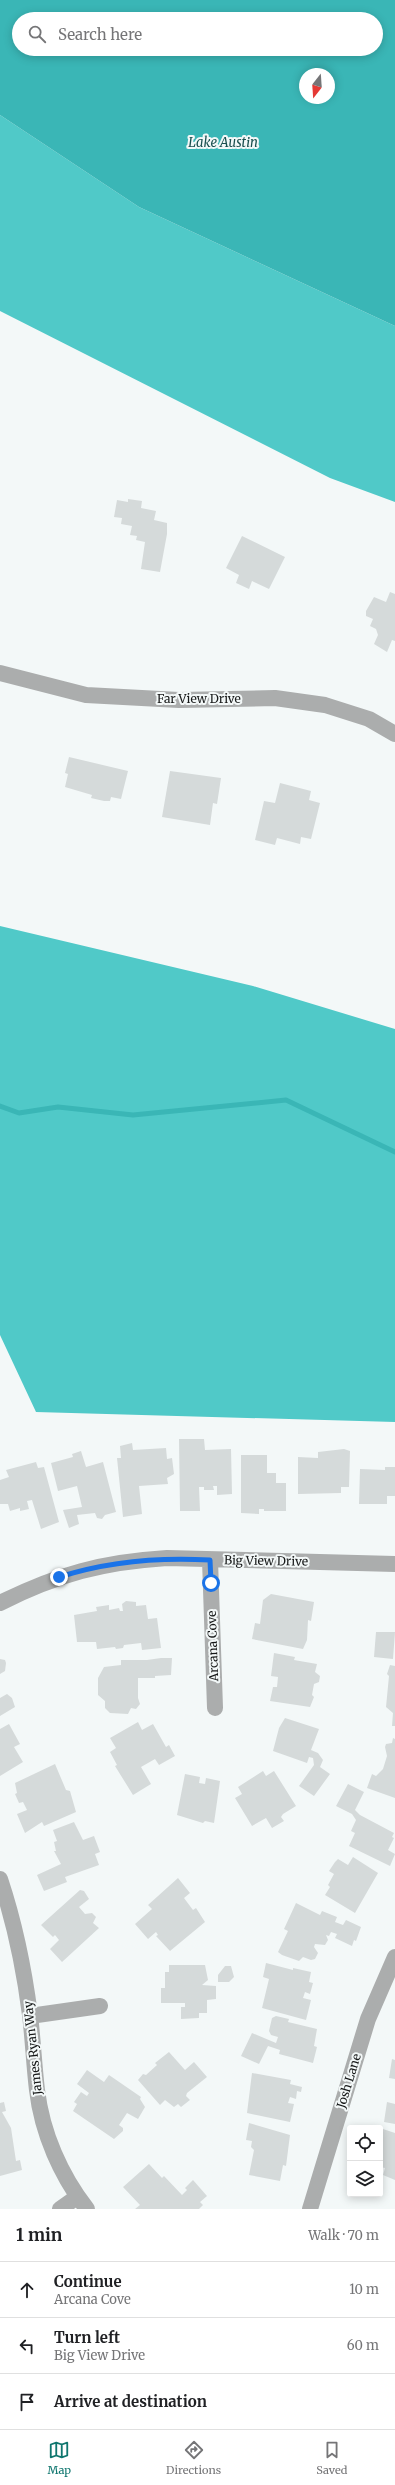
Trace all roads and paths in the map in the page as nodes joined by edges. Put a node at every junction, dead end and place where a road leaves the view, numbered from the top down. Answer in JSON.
{"nodes":[{"id":1,"x":0,"y":672,"type":"edge"},
{"id":2,"x":395,"y":734,"type":"edge"},
{"id":3,"x":210,"y":1560,"type":"junction"},
{"id":4,"x":395,"y":1564,"type":"edge"},
{"id":5,"x":0,"y":1603,"type":"edge"},
{"id":6,"x":215,"y":1708,"type":"dead end"},
{"id":7,"x":0,"y":1879,"type":"edge"},
{"id":8,"x":395,"y":1957,"type":"edge"},
{"id":9,"x":100,"y":2006,"type":"dead end"},
{"id":10,"x":30,"y":2016,"type":"junction"},
{"id":11,"x":82,"y":2203,"type":"edge"},
{"id":12,"x":60,"y":2209,"type":"edge"},
{"id":13,"x":310,"y":2209,"type":"edge"}],
"edges":[{"from":1,"to":2,"type":"street","name":"Far View Drive"},
{"from":3,"to":4,"type":"street","name":"Big View Drive"},
{"from":3,"to":5,"type":"street","name":"Big View Drive"},
{"from":3,"to":6,"type":"street","name":"Arcana Cove"},
{"from":7,"to":10,"type":"street","name":"James Ryan Way"},
{"from":8,"to":13,"type":"street","name":"Josh Lane"},
{"from":9,"to":10,"type":"street"},
{"from":10,"to":11,"type":"street","name":"James Ryan Way"},
{"from":11,"to":12,"type":"street"}]}
